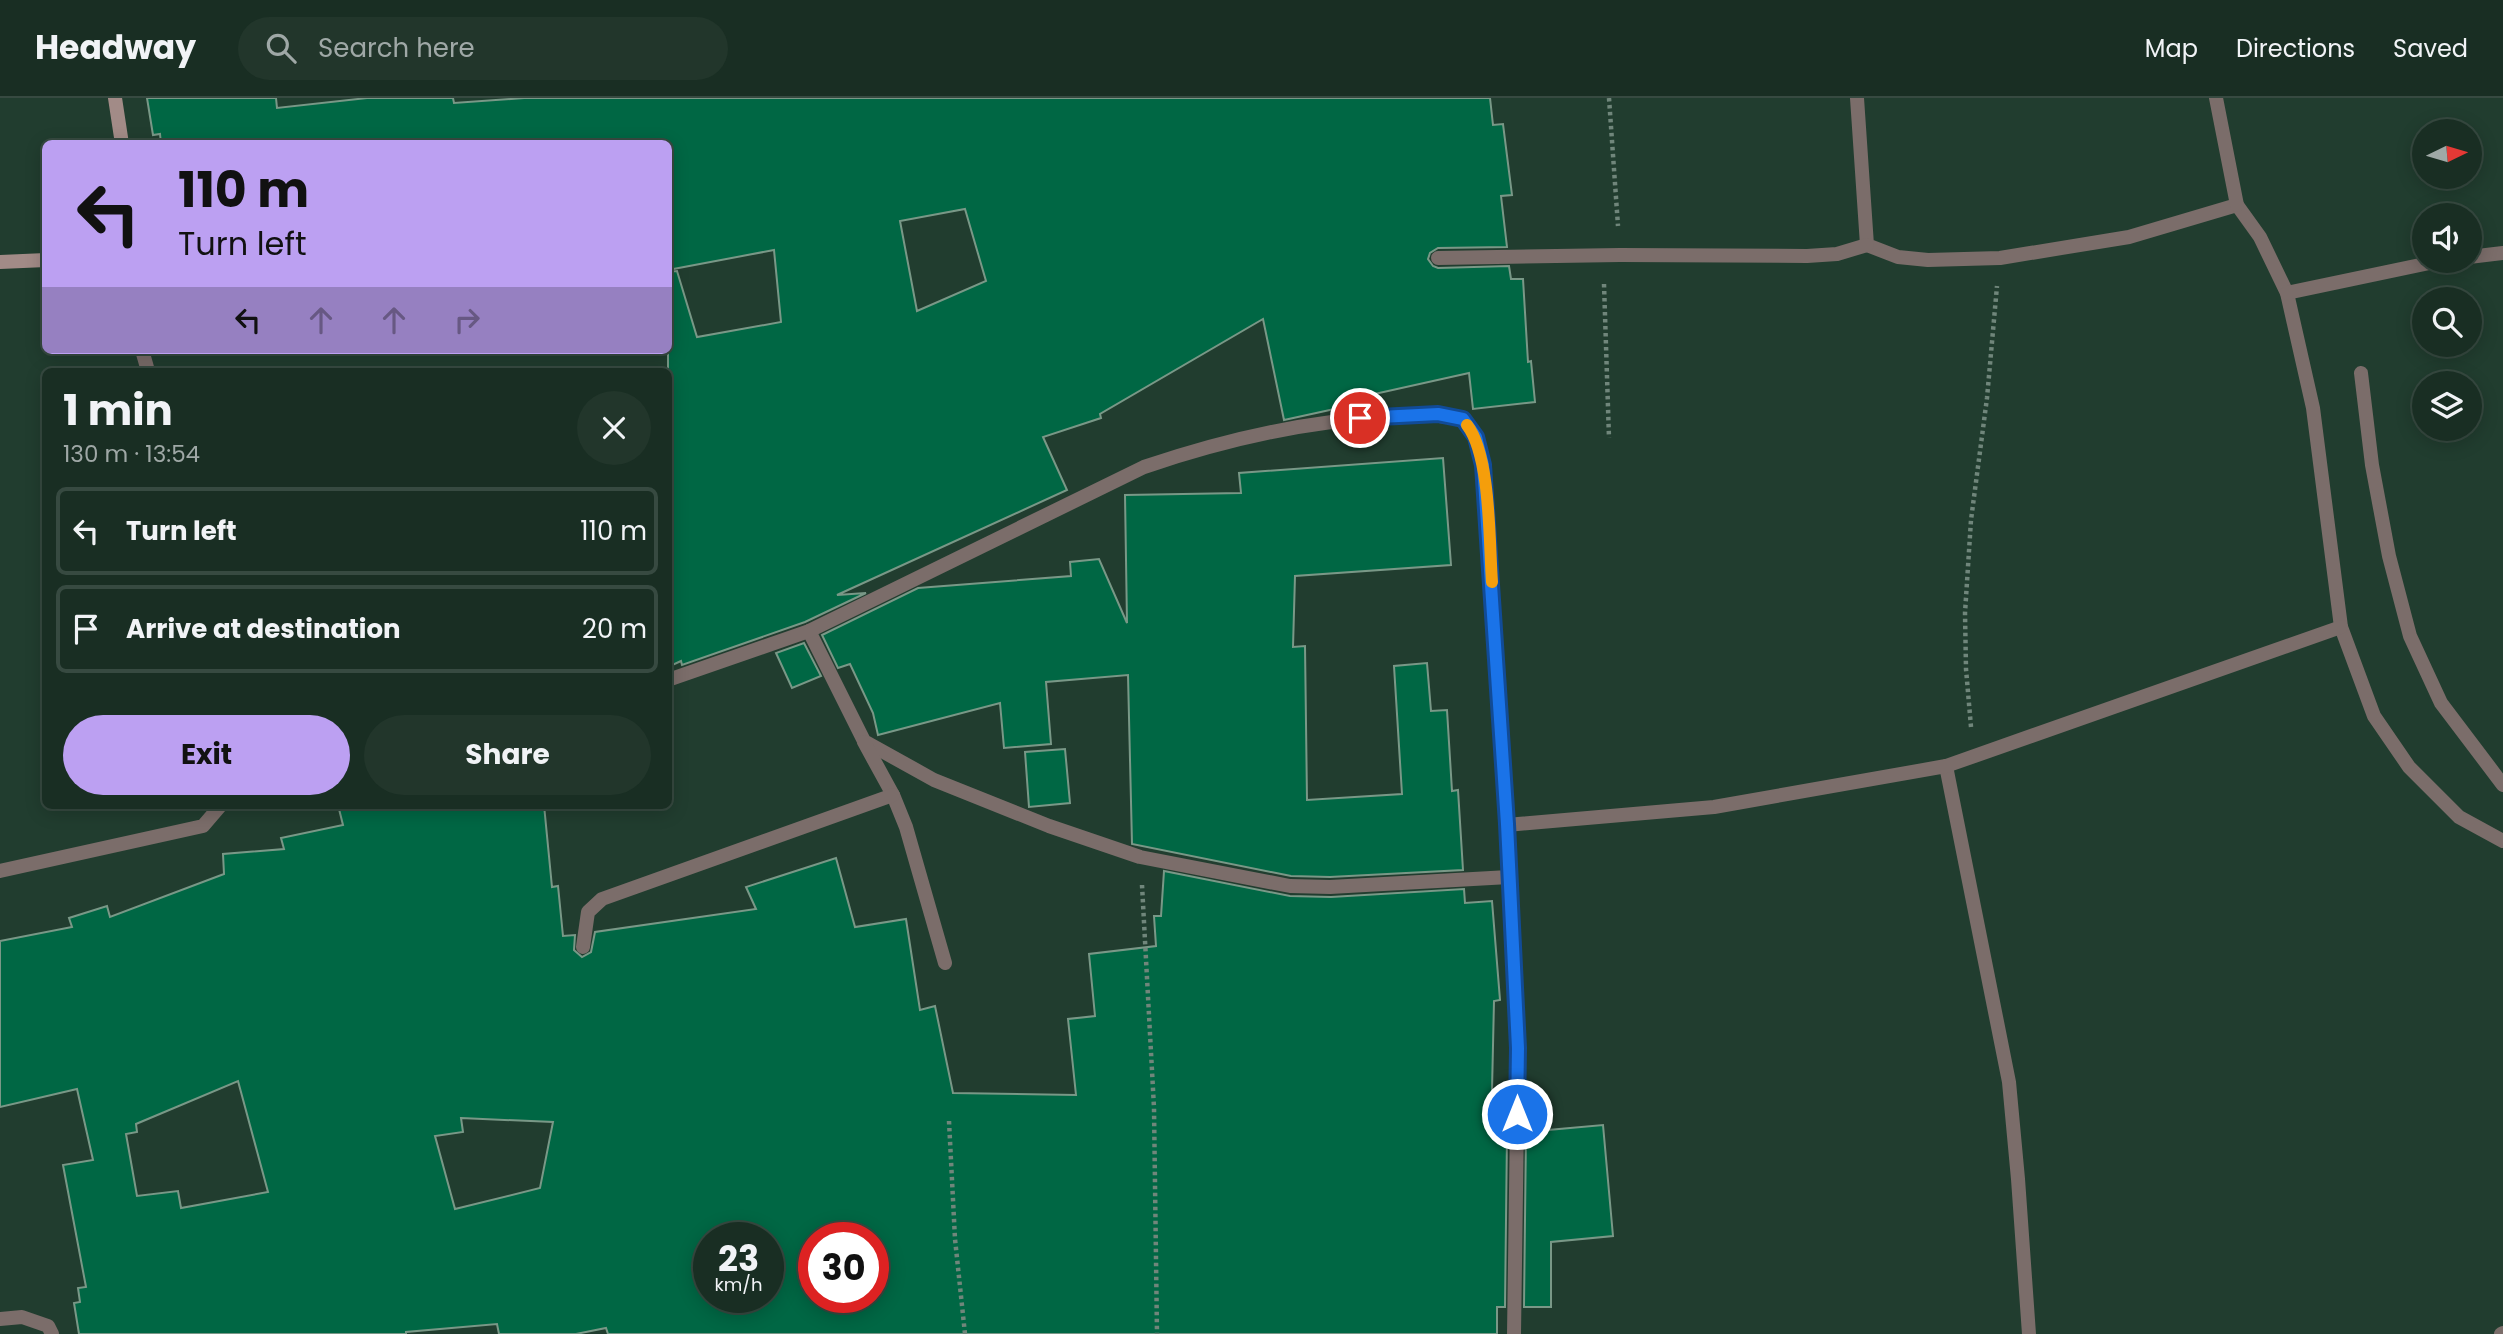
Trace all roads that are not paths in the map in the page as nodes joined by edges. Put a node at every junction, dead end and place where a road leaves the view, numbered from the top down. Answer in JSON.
{"nodes":[{"id":1,"x":115,"y":98,"type":"edge"},
{"id":2,"x":1857,"y":98,"type":"edge"},
{"id":3,"x":2216,"y":98,"type":"edge"},
{"id":4,"x":121,"y":140,"type":"edge"},
{"id":5,"x":2237,"y":205,"type":"junction"},
{"id":6,"x":1867,"y":245,"type":"junction"},
{"id":7,"x":2503,"y":253,"type":"edge"},
{"id":8,"x":2482,"y":255,"type":"edge"},
{"id":9,"x":1438,"y":258,"type":"dead end"},
{"id":10,"x":42,"y":260,"type":"edge"},
{"id":11,"x":0,"y":262,"type":"edge"},
{"id":12,"x":2412,"y":267,"type":"edge"},
{"id":13,"x":2287,"y":293,"type":"junction"},
{"id":14,"x":2361,"y":373,"type":"dead end"},
{"id":15,"x":2342,"y":627,"type":"junction"},
{"id":16,"x":809,"y":631,"type":"junction"},
{"id":17,"x":672,"y":679,"type":"edge"},
{"id":18,"x":864,"y":741,"type":"junction"},
{"id":19,"x":1946,"y":766,"type":"junction"},
{"id":20,"x":2503,"y":785,"type":"edge"},
{"id":21,"x":893,"y":795,"type":"junction"},
{"id":22,"x":218,"y":809,"type":"edge"},
{"id":23,"x":1507,"y":824,"type":"junction"},
{"id":24,"x":2503,"y":841,"type":"edge"},
{"id":25,"x":0,"y":871,"type":"edge"},
{"id":26,"x":1509,"y":877,"type":"junction"},
{"id":27,"x":583,"y":947,"type":"dead end"},
{"id":28,"x":945,"y":963,"type":"dead end"},
{"id":29,"x":0,"y":1319,"type":"edge"},
{"id":30,"x":52,"y":1334,"type":"edge"},
{"id":31,"x":1514,"y":1334,"type":"edge"},
{"id":32,"x":2029,"y":1334,"type":"edge"}],
"edges":[{"from":1,"to":4,"type":"main road"},
{"from":2,"to":6,"type":"street"},
{"from":3,"to":5,"type":"street"},
{"from":5,"to":6,"type":"street"},
{"from":5,"to":13,"type":"street"},
{"from":6,"to":9,"type":"street"},
{"from":7,"to":8,"type":"street"},
{"from":10,"to":11,"type":"main road"},
{"from":12,"to":13,"type":"street"},
{"from":13,"to":15,"type":"street"},
{"from":14,"to":20,"type":"street"},
{"from":15,"to":19,"type":"street"},
{"from":15,"to":24,"type":"street"},
{"from":16,"to":17,"type":"street"},
{"from":16,"to":18,"type":"street"},
{"from":16,"to":23,"type":"street"},
{"from":18,"to":21,"type":"street"},
{"from":18,"to":26,"type":"street"},
{"from":19,"to":23,"type":"street"},
{"from":19,"to":32,"type":"street"},
{"from":21,"to":27,"type":"street"},
{"from":21,"to":28,"type":"street"},
{"from":22,"to":25,"type":"street"},
{"from":23,"to":26,"type":"street"},
{"from":26,"to":31,"type":"street"},
{"from":29,"to":30,"type":"street"}]}
